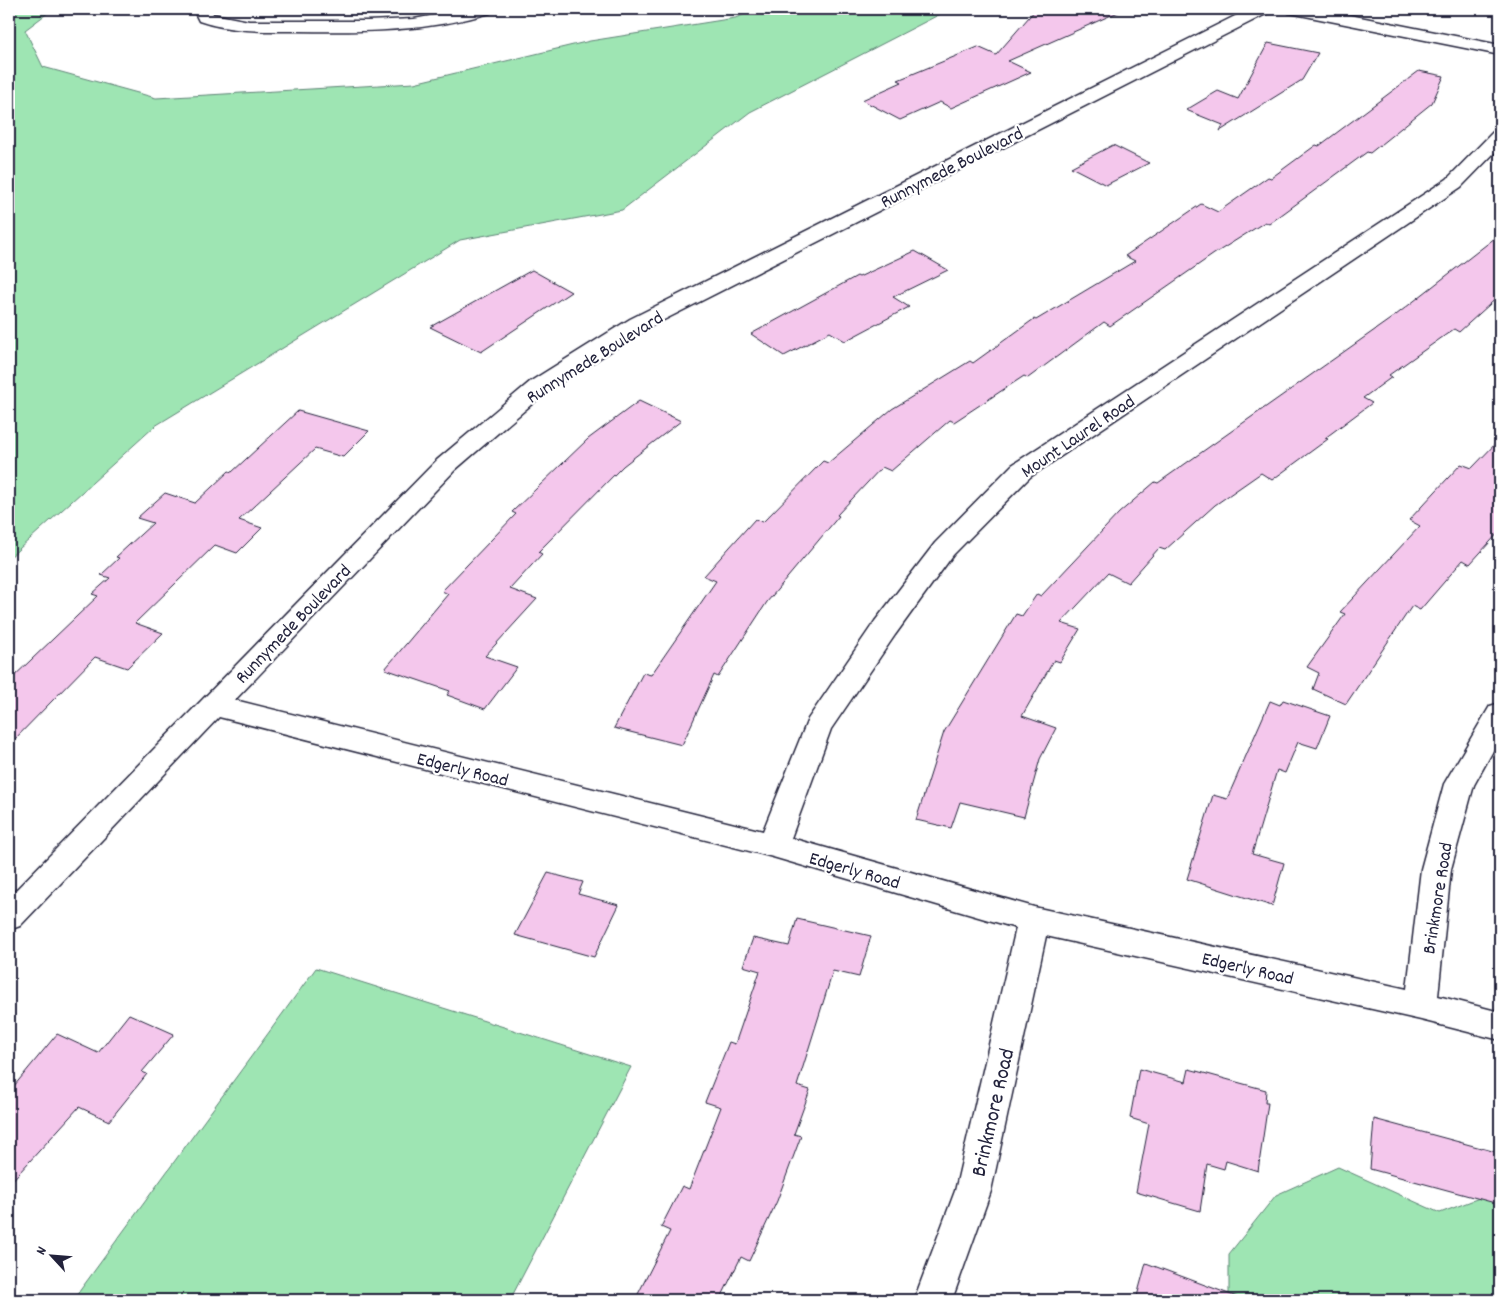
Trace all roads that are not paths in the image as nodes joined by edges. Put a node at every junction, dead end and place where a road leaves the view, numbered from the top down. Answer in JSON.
{"nodes":[{"id":1,"x":202,"y":9,"type":"edge"},
{"id":2,"x":484,"y":9,"type":"edge"},
{"id":3,"x":1262,"y":9,"type":"edge"},
{"id":4,"x":1295,"y":9,"type":"edge"},
{"id":5,"x":1500,"y":50,"type":"edge"},
{"id":6,"x":1500,"y":136,"type":"edge"},
{"id":7,"x":212,"y":706,"type":"junction"},
{"id":8,"x":1500,"y":713,"type":"edge"},
{"id":9,"x":773,"y":845,"type":"junction"},
{"id":10,"x":9,"y":917,"type":"edge"},
{"id":11,"x":1034,"y":920,"type":"junction"},
{"id":12,"x":1421,"y":1006,"type":"junction"},
{"id":13,"x":1500,"y":1026,"type":"edge"},
{"id":14,"x":933,"y":1300,"type":"edge"}],
"edges":[{"from":1,"to":2,"type":"street"},
{"from":3,"to":7,"type":"street","name":"Runnymede Boulevard"},
{"from":4,"to":5,"type":"street"},
{"from":6,"to":9,"type":"street","name":"Mount Laurel Road"},
{"from":7,"to":9,"type":"street","name":"Edgerly Road"},
{"from":7,"to":10,"type":"street","name":"Runnymede Boulevard"},
{"from":8,"to":12,"type":"street","name":"Brinkmore Road"},
{"from":9,"to":11,"type":"street","name":"Edgerly Road"},
{"from":11,"to":12,"type":"street","name":"Edgerly Road"},
{"from":11,"to":14,"type":"street","name":"Brinkmore Road"},
{"from":12,"to":13,"type":"street","name":"Edgerly Road"}]}
